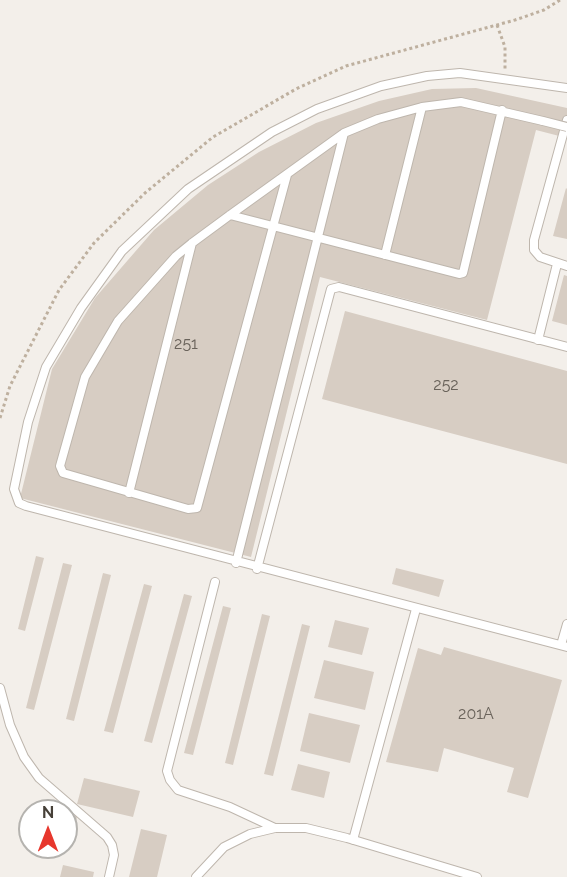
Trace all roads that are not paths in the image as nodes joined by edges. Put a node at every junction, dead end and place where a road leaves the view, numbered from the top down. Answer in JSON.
{"nodes":[{"id":1,"x":567,"y":88,"type":"edge"},
{"id":2,"x":422,"y":107,"type":"junction"},
{"id":3,"x":502,"y":110,"type":"junction"},
{"id":4,"x":567,"y":120,"type":"edge"},
{"id":5,"x":567,"y":127,"type":"edge"},
{"id":6,"x":344,"y":133,"type":"junction"},
{"id":7,"x":286,"y":174,"type":"junction"},
{"id":8,"x":230,"y":215,"type":"junction"},
{"id":9,"x":273,"y":226,"type":"junction"},
{"id":10,"x":318,"y":238,"type":"junction"},
{"id":11,"x":192,"y":243,"type":"junction"},
{"id":12,"x":385,"y":255,"type":"junction"},
{"id":13,"x":557,"y":264,"type":"junction"},
{"id":14,"x":567,"y":266,"type":"edge"},
{"id":15,"x":538,"y":340,"type":"junction"},
{"id":16,"x":567,"y":347,"type":"edge"},
{"id":17,"x":129,"y":493,"type":"junction"},
{"id":18,"x":236,"y":563,"type":"junction"},
{"id":19,"x":257,"y":569,"type":"junction"},
{"id":20,"x":215,"y":582,"type":"dead end"},
{"id":21,"x":416,"y":609,"type":"junction"},
{"id":22,"x":567,"y":624,"type":"edge"},
{"id":23,"x":564,"y":646,"type":"edge"},
{"id":24,"x":0,"y":688,"type":"edge"},
{"id":25,"x":276,"y":828,"type":"junction"},
{"id":26,"x":352,"y":840,"type":"junction"},
{"id":27,"x":109,"y":877,"type":"edge"},
{"id":28,"x":196,"y":877,"type":"edge"},
{"id":29,"x":477,"y":877,"type":"edge"}],
"edges":[{"from":1,"to":18,"type":"lane"},
{"from":2,"to":3,"type":"lane"},
{"from":2,"to":6,"type":"lane"},
{"from":2,"to":12,"type":"lane"},
{"from":3,"to":5,"type":"lane","bridge":true},
{"from":3,"to":12,"type":"lane"},
{"from":4,"to":13,"type":"lane"},
{"from":6,"to":7,"type":"lane"},
{"from":6,"to":10,"type":"lane"},
{"from":7,"to":8,"type":"lane"},
{"from":7,"to":9,"type":"lane"},
{"from":8,"to":9,"type":"lane"},
{"from":8,"to":11,"type":"lane"},
{"from":9,"to":10,"type":"lane"},
{"from":9,"to":17,"type":"lane"},
{"from":10,"to":12,"type":"lane"},
{"from":10,"to":18,"type":"lane"},
{"from":11,"to":17,"type":"lane"},
{"from":11,"to":17,"type":"lane"},
{"from":13,"to":14,"type":"lane"},
{"from":13,"to":15,"type":"lane"},
{"from":15,"to":16,"type":"lane"},
{"from":15,"to":19,"type":"lane"},
{"from":18,"to":19,"type":"lane"},
{"from":19,"to":21,"type":"lane"},
{"from":20,"to":25,"type":"lane"},
{"from":21,"to":23,"type":"lane"},
{"from":21,"to":26,"type":"lane"},
{"from":22,"to":23,"type":"lane"},
{"from":24,"to":27,"type":"lane"},
{"from":25,"to":26,"type":"lane"},
{"from":25,"to":28,"type":"lane"},
{"from":26,"to":29,"type":"lane"}]}
